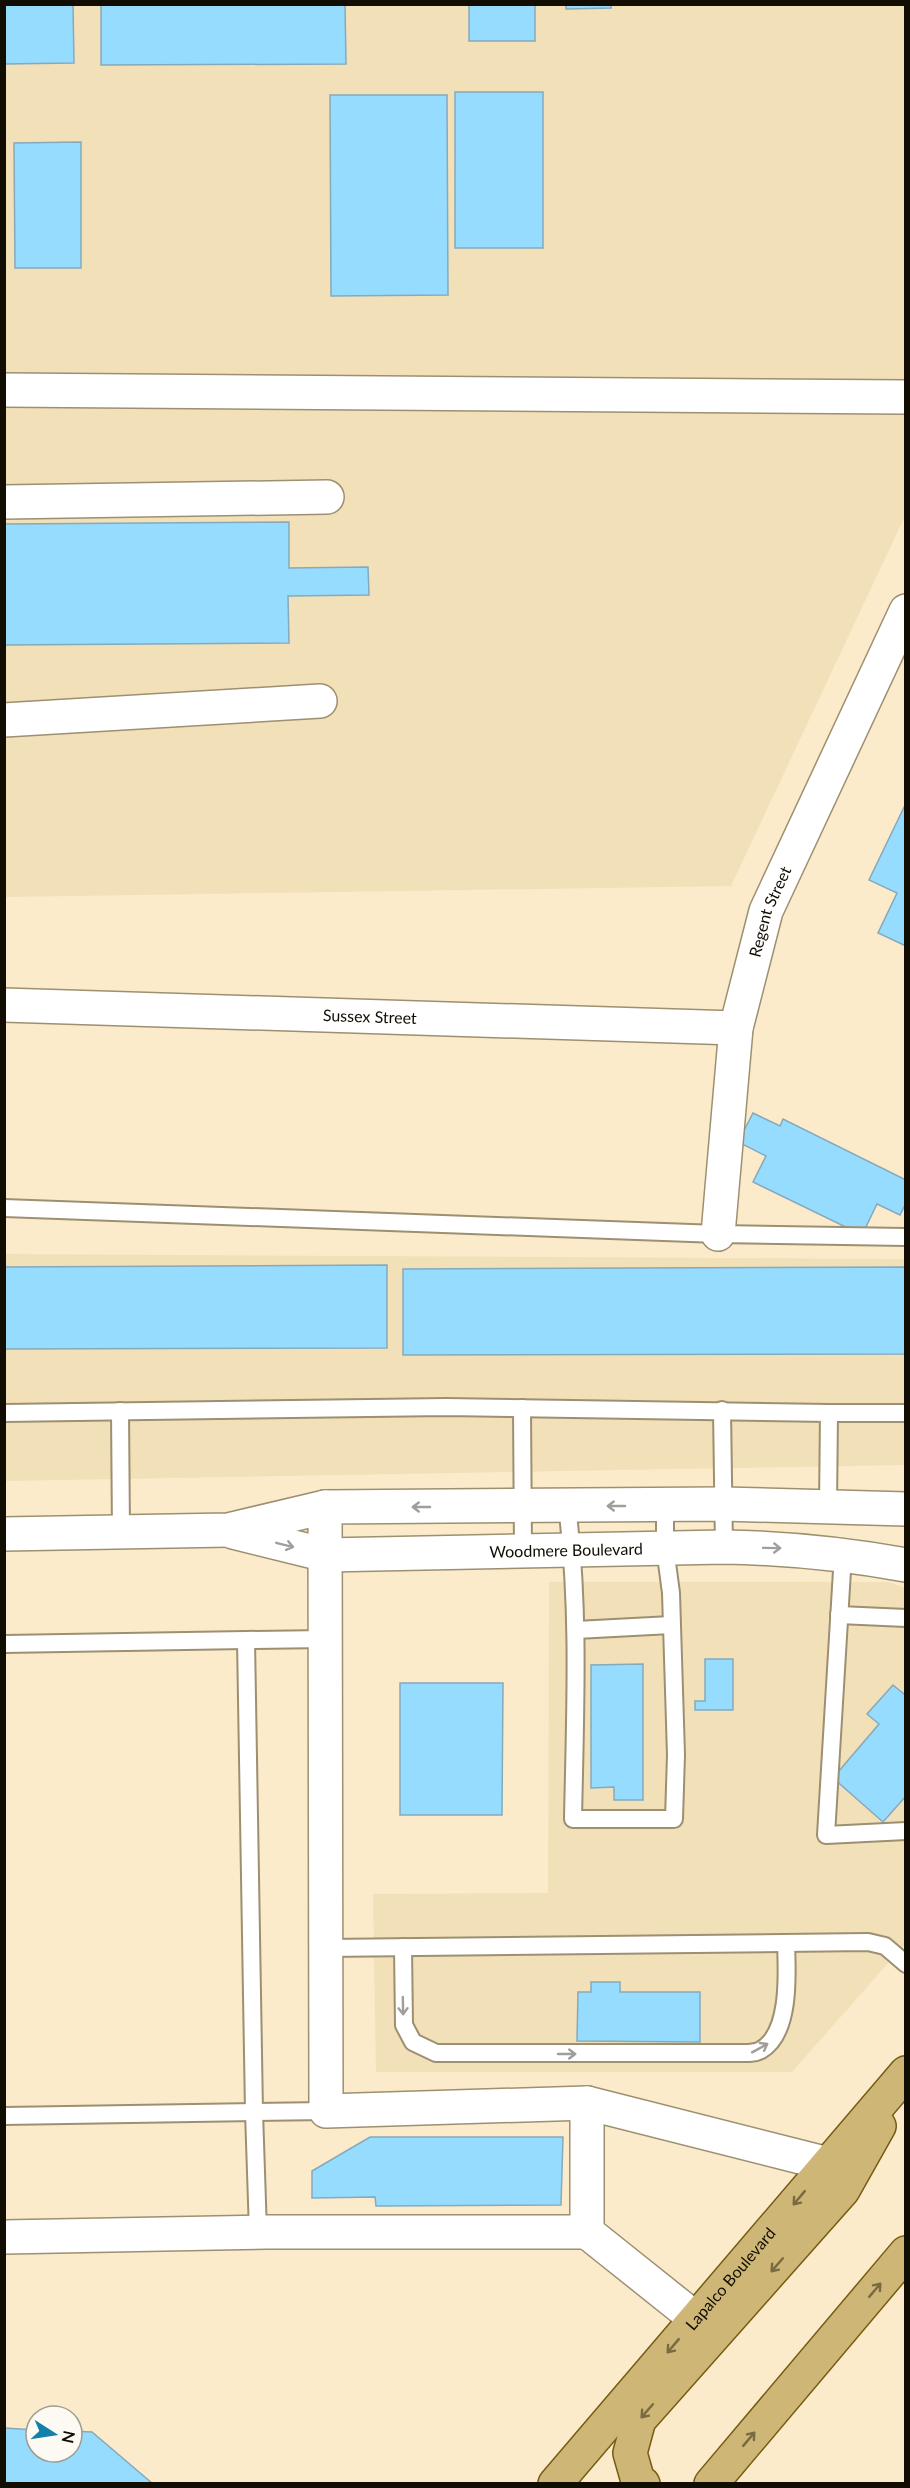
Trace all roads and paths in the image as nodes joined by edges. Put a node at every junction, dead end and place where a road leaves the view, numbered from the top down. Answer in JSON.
{"nodes":[{"id":1,"x":4,"y":390,"type":"edge"},
{"id":2,"x":906,"y":397,"type":"edge"},
{"id":3,"x":327,"y":497,"type":"dead end"},
{"id":4,"x":4,"y":502,"type":"edge"},
{"id":5,"x":906,"y":611,"type":"edge"},
{"id":6,"x":320,"y":701,"type":"dead end"},
{"id":7,"x":4,"y":720,"type":"edge"},
{"id":8,"x":4,"y":1005,"type":"edge"},
{"id":9,"x":736,"y":1028,"type":"junction"},
{"id":10,"x":4,"y":1208,"type":"edge"},
{"id":11,"x":718,"y":1234,"type":"junction"},
{"id":12,"x":906,"y":1237,"type":"edge"},
{"id":13,"x":522,"y":1408,"type":"junction"},
{"id":14,"x":722,"y":1410,"type":"junction"},
{"id":15,"x":120,"y":1411,"type":"junction"},
{"id":16,"x":4,"y":1413,"type":"edge"},
{"id":17,"x":829,"y":1413,"type":"junction"},
{"id":18,"x":906,"y":1413,"type":"edge"},
{"id":19,"x":723,"y":1504,"type":"junction"},
{"id":20,"x":567,"y":1506,"type":"junction"},
{"id":21,"x":665,"y":1506,"type":"junction"},
{"id":22,"x":828,"y":1506,"type":"junction"},
{"id":23,"x":325,"y":1507,"type":"junction"},
{"id":24,"x":524,"y":1507,"type":"junction"},
{"id":25,"x":906,"y":1509,"type":"edge"},
{"id":26,"x":228,"y":1530,"type":"junction"},
{"id":27,"x":120,"y":1532,"type":"junction"},
{"id":28,"x":4,"y":1534,"type":"edge"},
{"id":29,"x":724,"y":1547,"type":"junction"},
{"id":30,"x":665,"y":1548,"type":"junction"},
{"id":31,"x":572,"y":1550,"type":"junction"},
{"id":32,"x":523,"y":1551,"type":"junction"},
{"id":33,"x":843,"y":1554,"type":"junction"},
{"id":34,"x":326,"y":1555,"type":"junction"},
{"id":35,"x":906,"y":1564,"type":"edge"},
{"id":36,"x":839,"y":1615,"type":"junction"},
{"id":37,"x":906,"y":1618,"type":"edge"},
{"id":38,"x":671,"y":1625,"type":"junction"},
{"id":39,"x":576,"y":1630,"type":"junction"},
{"id":40,"x":326,"y":1639,"type":"junction"},
{"id":41,"x":246,"y":1640,"type":"junction"},
{"id":42,"x":4,"y":1644,"type":"edge"},
{"id":43,"x":906,"y":1831,"type":"edge"},
{"id":44,"x":786,"y":1943,"type":"junction"},
{"id":45,"x":402,"y":1947,"type":"junction"},
{"id":46,"x":326,"y":1948,"type":"junction"},
{"id":47,"x":906,"y":1964,"type":"edge"},
{"id":48,"x":906,"y":2073,"type":"edge"},
{"id":49,"x":906,"y":2080,"type":"edge"},
{"id":50,"x":588,"y":2103,"type":"junction"},
{"id":51,"x":254,"y":2112,"type":"junction"},
{"id":52,"x":326,"y":2112,"type":"junction"},
{"id":53,"x":4,"y":2116,"type":"edge"},
{"id":54,"x":828,"y":2164,"type":"junction"},
{"id":55,"x":258,"y":2232,"type":"junction"},
{"id":56,"x":587,"y":2232,"type":"junction"},
{"id":57,"x":4,"y":2237,"type":"edge"},
{"id":58,"x":906,"y":2253,"type":"edge"},
{"id":59,"x":696,"y":2319,"type":"junction"},
{"id":60,"x":555,"y":2484,"type":"edge"},
{"id":61,"x":643,"y":2484,"type":"edge"},
{"id":62,"x":711,"y":2484,"type":"edge"}],
"edges":[{"from":1,"to":2,"type":"street"},
{"from":3,"to":4,"type":"street"},
{"from":5,"to":9,"type":"street","name":"Regent Street"},
{"from":6,"to":7,"type":"street"},
{"from":8,"to":9,"type":"street","name":"Sussex Street"},
{"from":9,"to":11,"type":"street","name":"Regent Street"},
{"from":10,"to":11,"type":"lane"},
{"from":11,"to":12,"type":"lane"},
{"from":13,"to":14,"type":"lane"},
{"from":13,"to":15,"type":"lane"},
{"from":13,"to":24,"type":"lane"},
{"from":14,"to":17,"type":"lane"},
{"from":14,"to":19,"type":"lane"},
{"from":15,"to":16,"type":"lane"},
{"from":15,"to":27,"type":"lane"},
{"from":17,"to":18,"type":"lane"},
{"from":17,"to":22,"type":"lane"},
{"from":19,"to":21,"type":"street","name":"Woodmere Boulevard"},
{"from":19,"to":22,"type":"street","name":"Woodmere Boulevard"},
{"from":19,"to":29,"type":"lane"},
{"from":21,"to":20,"type":"street","name":"Woodmere Boulevard","one_way":true},
{"from":20,"to":24,"type":"street","name":"Woodmere Boulevard"},
{"from":20,"to":31,"type":"lane"},
{"from":21,"to":30,"type":"lane"},
{"from":22,"to":25,"type":"street","name":"Woodmere Boulevard"},
{"from":24,"to":23,"type":"street","name":"Woodmere Boulevard","one_way":true},
{"from":23,"to":26,"type":"street","name":"Woodmere Boulevard"},
{"from":23,"to":34,"type":"street"},
{"from":24,"to":32,"type":"lane"},
{"from":26,"to":27,"type":"street","name":"Woodmere Boulevard"},
{"from":26,"to":34,"type":"street","name":"Woodmere Boulevard","one_way":true},
{"from":27,"to":28,"type":"street","name":"Woodmere Boulevard"},
{"from":29,"to":30,"type":"street","name":"Woodmere Boulevard"},
{"from":29,"to":33,"type":"street","name":"Woodmere Boulevard","one_way":true},
{"from":30,"to":31,"type":"street","name":"Woodmere Boulevard"},
{"from":30,"to":38,"type":"lane"},
{"from":31,"to":32,"type":"street","name":"Woodmere Boulevard"},
{"from":31,"to":39,"type":"lane"},
{"from":32,"to":34,"type":"street","name":"Woodmere Boulevard"},
{"from":33,"to":35,"type":"street","name":"Woodmere Boulevard"},
{"from":33,"to":36,"type":"lane"},
{"from":34,"to":40,"type":"street"},
{"from":36,"to":37,"type":"lane"},
{"from":36,"to":43,"type":"lane"},
{"from":38,"to":39,"type":"lane"},
{"from":38,"to":39,"type":"lane"},
{"from":40,"to":41,"type":"lane"},
{"from":40,"to":46,"type":"street"},
{"from":41,"to":42,"type":"lane"},
{"from":41,"to":51,"type":"lane"},
{"from":44,"to":45,"type":"lane"},
{"from":45,"to":44,"type":"lane","one_way":true},
{"from":44,"to":47,"type":"lane"},
{"from":45,"to":46,"type":"lane"},
{"from":46,"to":52,"type":"street"},
{"from":48,"to":54,"type":"main road","name":"Lapalco Boulevard"},
{"from":49,"to":61,"type":"main road","one_way":true},
{"from":50,"to":52,"type":"street"},
{"from":50,"to":54,"type":"street"},
{"from":50,"to":56,"type":"street"},
{"from":51,"to":52,"type":"lane"},
{"from":51,"to":53,"type":"lane"},
{"from":51,"to":55,"type":"lane"},
{"from":54,"to":59,"type":"main road","name":"Lapalco Boulevard","one_way":true},
{"from":55,"to":56,"type":"street"},
{"from":55,"to":57,"type":"street"},
{"from":56,"to":59,"type":"street"},
{"from":62,"to":58,"type":"main road","one_way":true},
{"from":59,"to":60,"type":"main road","name":"Lapalco Boulevard","one_way":true}]}
